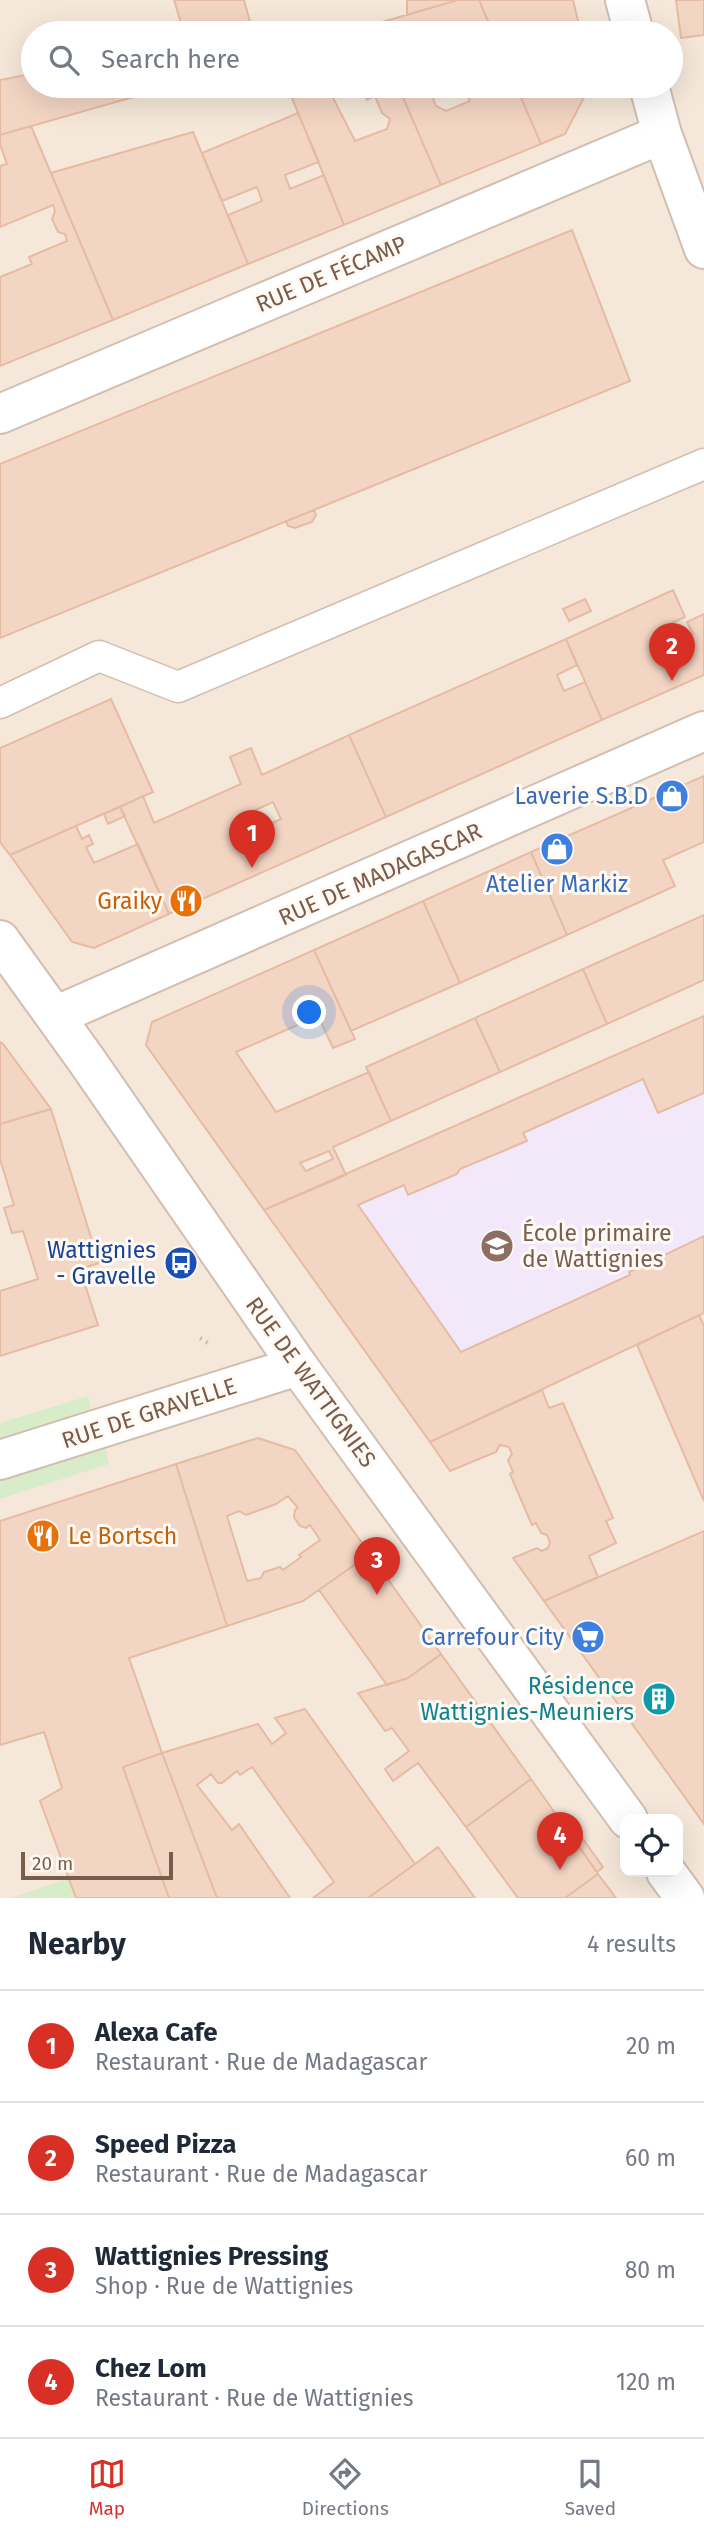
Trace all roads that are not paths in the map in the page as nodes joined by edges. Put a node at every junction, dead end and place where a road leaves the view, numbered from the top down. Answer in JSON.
{"nodes":[{"id":1,"x":625,"y":0,"type":"edge"},
{"id":2,"x":631,"y":21,"type":"edge"},
{"id":3,"x":652,"y":98,"type":"edge"},
{"id":4,"x":662,"y":134,"type":"junction"},
{"id":5,"x":704,"y":249,"type":"edge"},
{"id":6,"x":0,"y":414,"type":"edge"},
{"id":7,"x":704,"y":464,"type":"edge"},
{"id":8,"x":0,"y":703,"type":"edge"},
{"id":9,"x":704,"y":731,"type":"edge"},
{"id":10,"x":7,"y":961,"type":"edge"},
{"id":11,"x":55,"y":1016,"type":"junction"},
{"id":12,"x":298,"y":1366,"type":"junction"},
{"id":13,"x":0,"y":1460,"type":"edge"},
{"id":14,"x":624,"y":1814,"type":"edge"},
{"id":15,"x":670,"y":1877,"type":"edge"},
{"id":16,"x":685,"y":1898,"type":"edge"}],
"edges":[{"from":1,"to":2,"type":"street"},
{"from":3,"to":4,"type":"street"},
{"from":4,"to":5,"type":"street"},
{"from":4,"to":6,"type":"street","name":"RUE DE FÉCAMP"},
{"from":7,"to":8,"type":"lane"},
{"from":9,"to":11,"type":"street","name":"RUE DE MADAGASCAR"},
{"from":10,"to":11,"type":"street","name":"RUE DE WATTIGNIES"},
{"from":11,"to":12,"type":"street","name":"RUE DE WATTIGNIES"},
{"from":12,"to":13,"type":"street","name":"RUE DE GRAVELLE"},
{"from":12,"to":14,"type":"street","name":"RUE DE WATTIGNIES"},
{"from":15,"to":16,"type":"street"}]}
